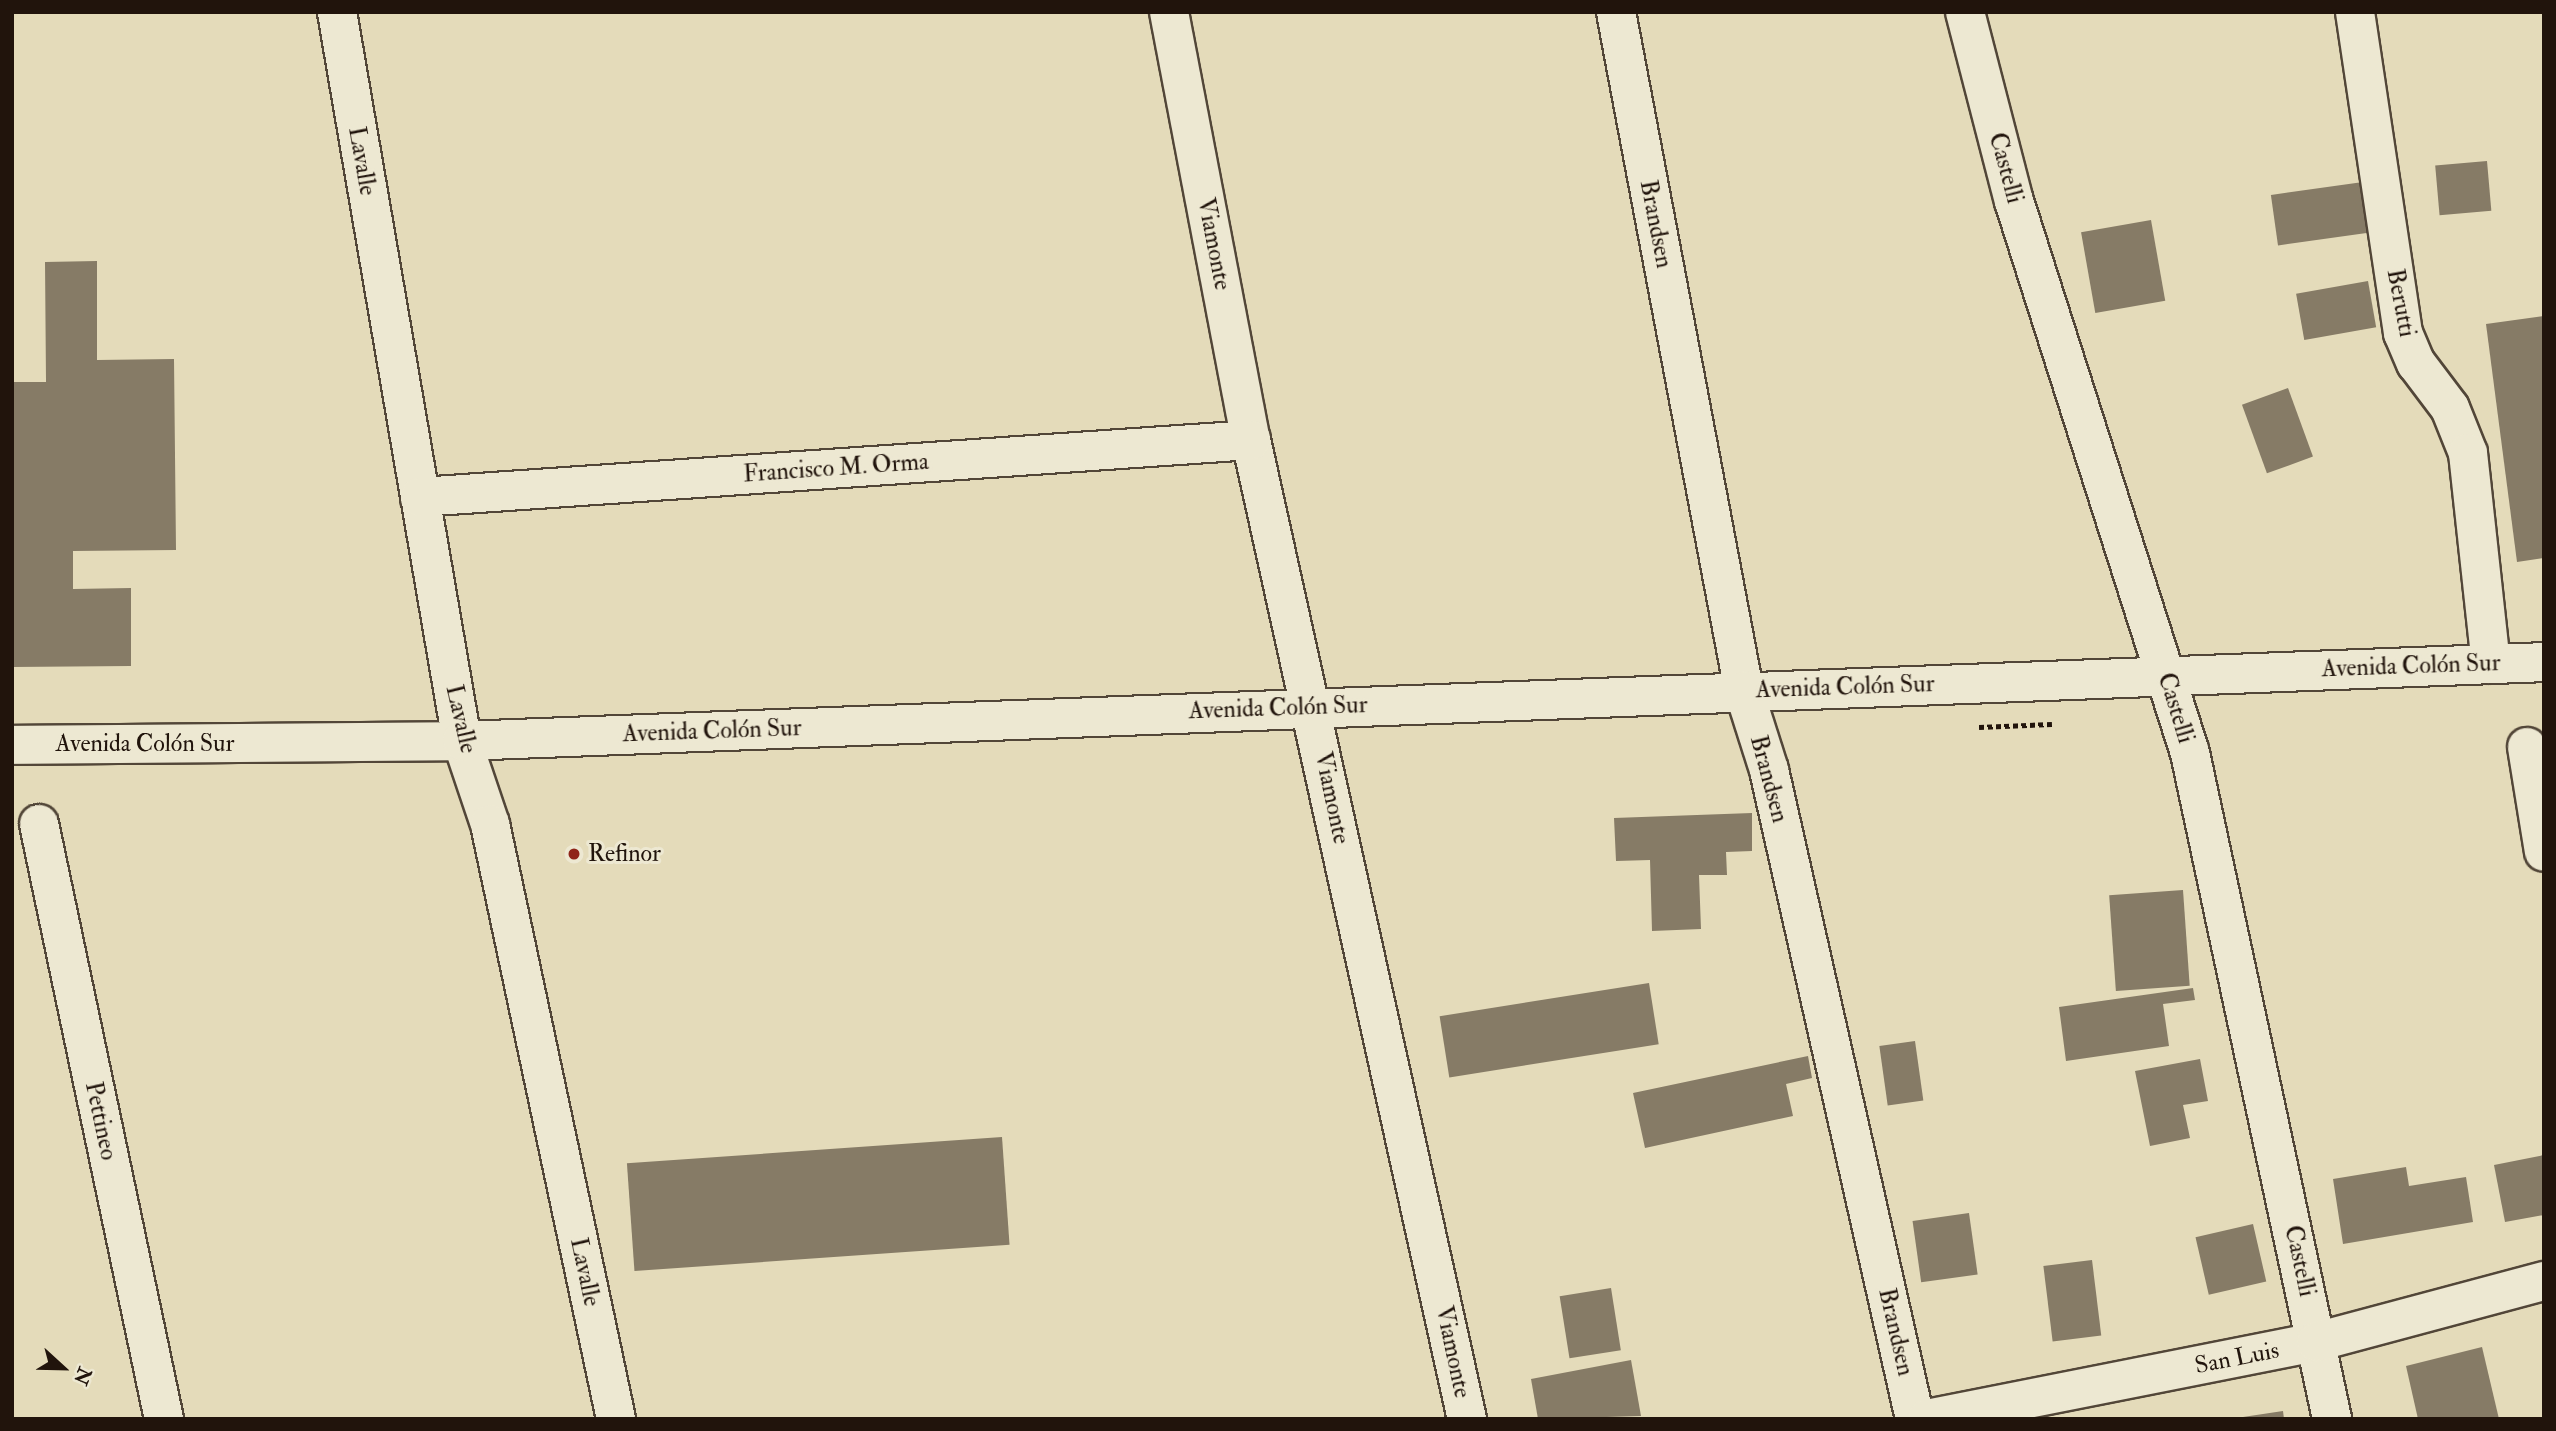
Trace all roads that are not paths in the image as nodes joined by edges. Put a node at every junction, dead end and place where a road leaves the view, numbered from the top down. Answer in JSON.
{"nodes":[{"id":1,"x":337,"y":12,"type":"edge"},
{"id":2,"x":1169,"y":12,"type":"edge"},
{"id":3,"x":1616,"y":12,"type":"edge"},
{"id":4,"x":1965,"y":12,"type":"edge"},
{"id":5,"x":2355,"y":12,"type":"edge"},
{"id":6,"x":1251,"y":440,"type":"junction"},
{"id":7,"x":420,"y":497,"type":"junction"},
{"id":8,"x":2544,"y":662,"type":"edge"},
{"id":9,"x":2491,"y":664,"type":"junction"},
{"id":10,"x":2166,"y":674,"type":"junction"},
{"id":11,"x":1744,"y":691,"type":"junction"},
{"id":12,"x":1312,"y":706,"type":"junction"},
{"id":13,"x":462,"y":741,"type":"junction"},
{"id":14,"x":12,"y":745,"type":"edge"},
{"id":15,"x":2527,"y":747,"type":"dead end"},
{"id":16,"x":38,"y":824,"type":"dead end"},
{"id":17,"x":2544,"y":852,"type":"edge"},
{"id":18,"x":2544,"y":1281,"type":"edge"},
{"id":19,"x":2316,"y":1342,"type":"junction"},
{"id":20,"x":163,"y":1419,"type":"edge"},
{"id":21,"x":616,"y":1419,"type":"edge"},
{"id":22,"x":1467,"y":1419,"type":"edge"},
{"id":23,"x":1915,"y":1419,"type":"edge"},
{"id":24,"x":1927,"y":1419,"type":"edge"},
{"id":25,"x":2332,"y":1419,"type":"edge"}],
"edges":[{"from":1,"to":7,"type":"street","name":"Lavalle"},
{"from":2,"to":6,"type":"street","name":"Viamonte"},
{"from":3,"to":11,"type":"street","name":"Brandsen"},
{"from":4,"to":10,"type":"street","name":"Castelli"},
{"from":5,"to":9,"type":"street","name":"Berutti"},
{"from":6,"to":7,"type":"street","name":"Francisco M. Orma"},
{"from":6,"to":12,"type":"street","name":"Viamonte"},
{"from":7,"to":13,"type":"street","name":"Lavalle"},
{"from":8,"to":9,"type":"street","name":"Avenida Colón Sur"},
{"from":9,"to":10,"type":"street","name":"Avenida Colón Sur"},
{"from":10,"to":11,"type":"street","name":"Avenida Colón Sur"},
{"from":10,"to":19,"type":"street","name":"Castelli"},
{"from":11,"to":12,"type":"street","name":"Avenida Colón Sur"},
{"from":11,"to":23,"type":"street","name":"Brandsen"},
{"from":12,"to":13,"type":"street","name":"Avenida Colón Sur"},
{"from":12,"to":22,"type":"street","name":"Viamonte"},
{"from":13,"to":14,"type":"street","name":"Avenida Colón Sur"},
{"from":13,"to":21,"type":"street","name":"Lavalle"},
{"from":15,"to":17,"type":"street"},
{"from":16,"to":20,"type":"street","name":"Pettineo"},
{"from":18,"to":19,"type":"street","name":"San Luis"},
{"from":19,"to":24,"type":"street","name":"San Luis"},
{"from":19,"to":25,"type":"street","name":"Castelli"}]}
